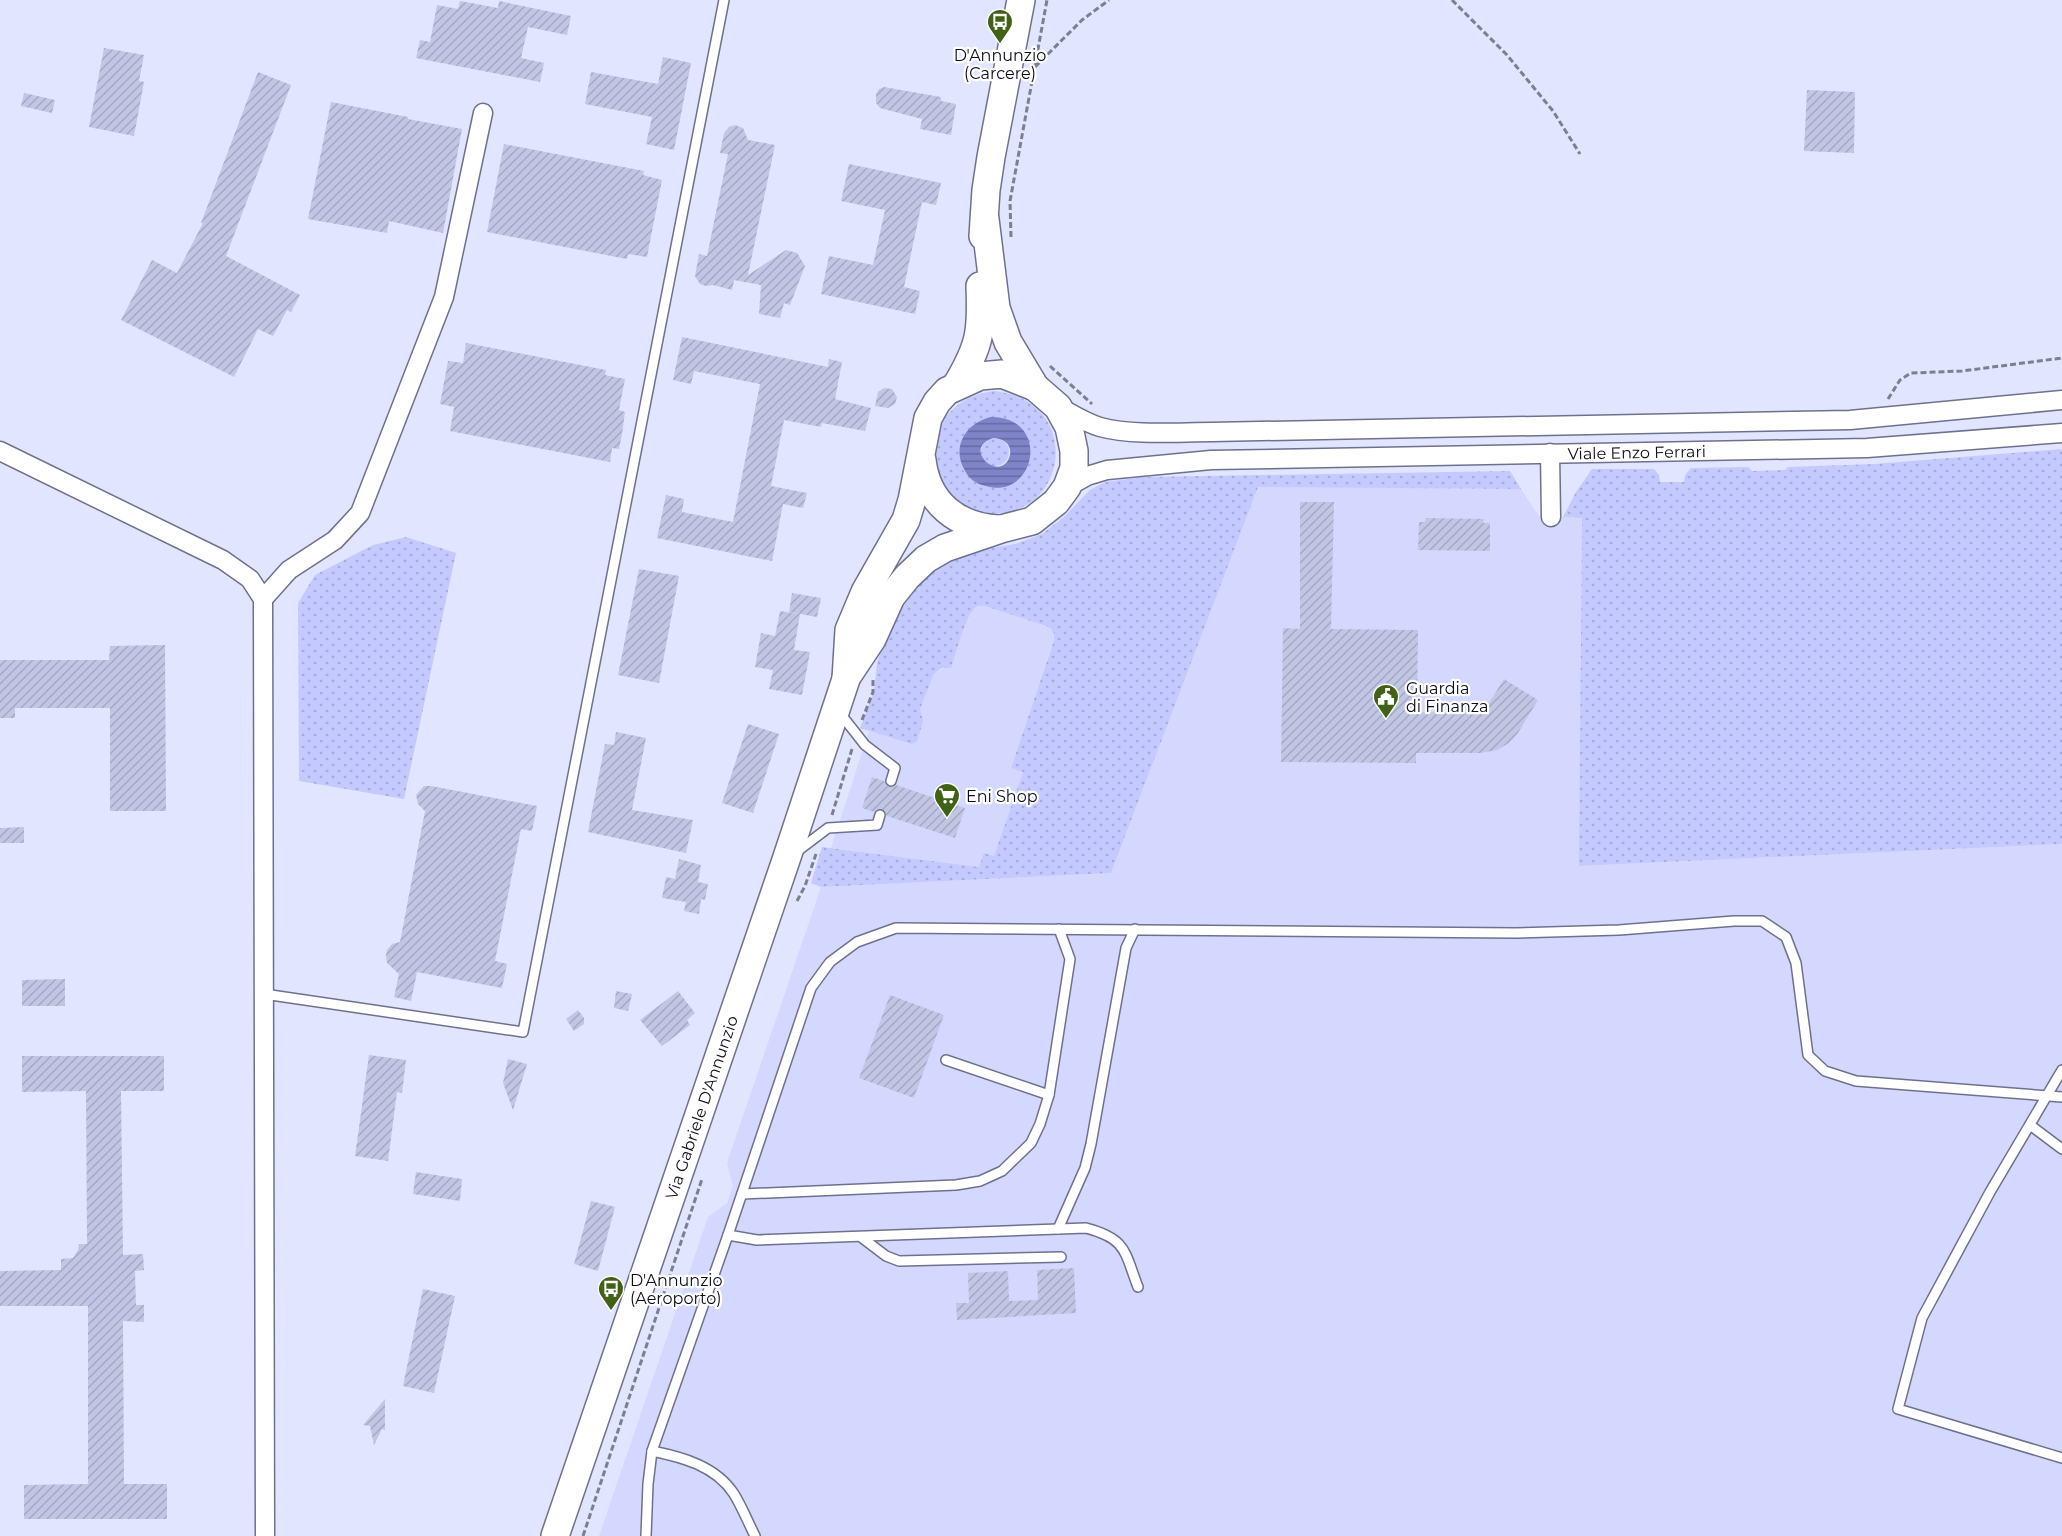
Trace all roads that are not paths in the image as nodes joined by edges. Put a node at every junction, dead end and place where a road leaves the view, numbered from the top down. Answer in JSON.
{"nodes":[{"id":1,"x":724,"y":0,"type":"edge"},
{"id":2,"x":1021,"y":0,"type":"edge"},
{"id":3,"x":483,"y":113,"type":"dead end"},
{"id":4,"x":985,"y":219,"type":"junction"},
{"id":5,"x":1041,"y":375,"type":"junction"},
{"id":6,"x":956,"y":386,"type":"junction"},
{"id":7,"x":2062,"y":400,"type":"edge"},
{"id":8,"x":1058,"y":407,"type":"junction"},
{"id":9,"x":2062,"y":433,"type":"edge"},
{"id":10,"x":0,"y":451,"type":"edge"},
{"id":11,"x":921,"y":453,"type":"junction"},
{"id":12,"x":1550,"y":453,"type":"junction"},
{"id":13,"x":1067,"y":487,"type":"junction"},
{"id":14,"x":1551,"y":517,"type":"dead end"},
{"id":15,"x":1001,"y":529,"type":"junction"},
{"id":16,"x":262,"y":599,"type":"junction"},
{"id":17,"x":846,"y":679,"type":"junction"},
{"id":18,"x":836,"y":708,"type":"junction"},
{"id":19,"x":891,"y":781,"type":"dead end"},
{"id":20,"x":880,"y":815,"type":"dead end"},
{"id":21,"x":786,"y":860,"type":"junction"},
{"id":22,"x":1059,"y":929,"type":"junction"},
{"id":23,"x":1135,"y":929,"type":"junction"},
{"id":24,"x":264,"y":993,"type":"junction"},
{"id":25,"x":946,"y":1060,"type":"dead end"},
{"id":26,"x":2062,"y":1070,"type":"edge"},
{"id":27,"x":1049,"y":1095,"type":"junction"},
{"id":28,"x":2046,"y":1096,"type":"junction"},
{"id":29,"x":2062,"y":1097,"type":"edge"},
{"id":30,"x":2030,"y":1125,"type":"junction"},
{"id":31,"x":2062,"y":1149,"type":"edge"},
{"id":32,"x":742,"y":1194,"type":"junction"},
{"id":33,"x":1058,"y":1229,"type":"junction"},
{"id":34,"x":728,"y":1235,"type":"junction"},
{"id":35,"x":861,"y":1237,"type":"junction"},
{"id":36,"x":1061,"y":1257,"type":"dead end"},
{"id":37,"x":1138,"y":1287,"type":"dead end"},
{"id":38,"x":652,"y":1450,"type":"junction"},
{"id":39,"x":2062,"y":1458,"type":"edge"},
{"id":40,"x":265,"y":1536,"type":"edge"},
{"id":41,"x":555,"y":1536,"type":"edge"},
{"id":42,"x":646,"y":1536,"type":"edge"},
{"id":43,"x":755,"y":1536,"type":"edge"}],
"edges":[{"from":1,"to":24,"type":"lane"},
{"from":2,"to":4,"type":"main road"},
{"from":3,"to":16,"type":"street"},
{"from":4,"to":5,"type":"main road"},
{"from":4,"to":6,"type":"main road"},
{"from":5,"to":6,"type":"main road"},
{"from":5,"to":8,"type":"main road"},
{"from":6,"to":11,"type":"main road"},
{"from":7,"to":8,"type":"street","name":"Viale Enzo Ferrari"},
{"from":8,"to":13,"type":"main road"},
{"from":9,"to":12,"type":"street","name":"Viale Enzo Ferrari"},
{"from":10,"to":16,"type":"street"},
{"from":11,"to":15,"type":"main road"},
{"from":11,"to":17,"type":"main road"},
{"from":12,"to":13,"type":"street","name":"Viale Enzo Ferrari"},
{"from":12,"to":14,"type":"street"},
{"from":13,"to":15,"type":"main road"},
{"from":15,"to":17,"type":"main road"},
{"from":16,"to":24,"type":"street"},
{"from":17,"to":18,"type":"main road","name":"Via Gabriele D'Annunzio"},
{"from":18,"to":19,"type":"lane"},
{"from":18,"to":21,"type":"main road","name":"Via Gabriele D'Annunzio"},
{"from":20,"to":21,"type":"lane"},
{"from":21,"to":41,"type":"main road","name":"Via Gabriele D'Annunzio"},
{"from":22,"to":23,"type":"lane"},
{"from":22,"to":27,"type":"lane"},
{"from":22,"to":32,"type":"lane"},
{"from":23,"to":28,"type":"lane"},
{"from":23,"to":33,"type":"lane"},
{"from":24,"to":40,"type":"street"},
{"from":25,"to":27,"type":"lane"},
{"from":26,"to":28,"type":"lane"},
{"from":27,"to":32,"type":"lane"},
{"from":28,"to":29,"type":"lane"},
{"from":28,"to":30,"type":"lane"},
{"from":30,"to":31,"type":"lane"},
{"from":30,"to":39,"type":"lane"},
{"from":32,"to":34,"type":"lane"},
{"from":33,"to":35,"type":"lane"},
{"from":33,"to":37,"type":"lane"},
{"from":34,"to":35,"type":"lane"},
{"from":34,"to":38,"type":"lane"},
{"from":35,"to":36,"type":"lane"},
{"from":38,"to":42,"type":"lane"},
{"from":38,"to":43,"type":"lane"}]}
